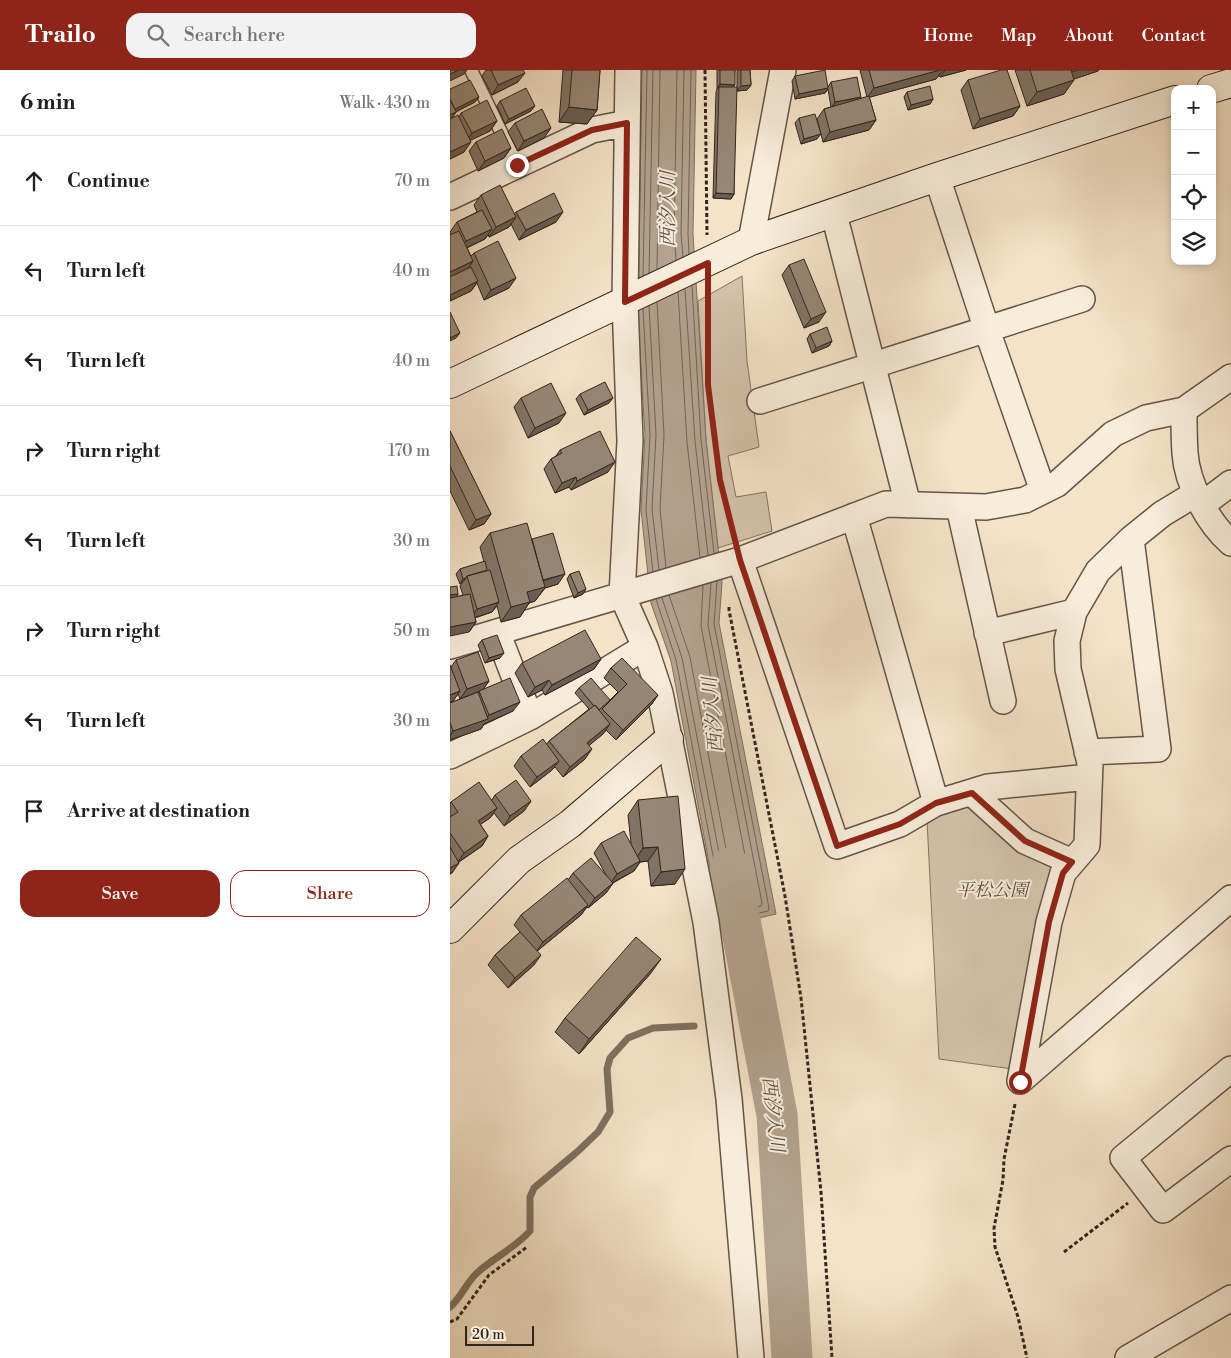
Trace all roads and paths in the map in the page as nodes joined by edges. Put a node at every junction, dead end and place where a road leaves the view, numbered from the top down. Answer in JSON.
{"nodes":[{"id":1,"x":471,"y":70,"type":"edge"},
{"id":2,"x":628,"y":70,"type":"edge"},
{"id":3,"x":705,"y":70,"type":"edge"},
{"id":4,"x":783,"y":70,"type":"edge"},
{"id":5,"x":1171,"y":101,"type":"edge"},
{"id":6,"x":627,"y":123,"type":"junction"},
{"id":7,"x":517,"y":165,"type":"junction"},
{"id":8,"x":937,"y":177,"type":"junction"},
{"id":9,"x":450,"y":197,"type":"edge"},
{"id":10,"x":834,"y":214,"type":"junction"},
{"id":11,"x":751,"y":242,"type":"junction"},
{"id":12,"x":708,"y":263,"type":"junction"},
{"id":13,"x":1082,"y":299,"type":"dead end"},
{"id":14,"x":625,"y":302,"type":"junction"},
{"id":15,"x":987,"y":330,"type":"junction"},
{"id":16,"x":872,"y":367,"type":"junction"},
{"id":17,"x":1231,"y":377,"type":"edge"},
{"id":18,"x":450,"y":384,"type":"edge"},
{"id":19,"x":760,"y":401,"type":"dead end"},
{"id":20,"x":1184,"y":410,"type":"junction"},
{"id":21,"x":1231,"y":483,"type":"edge"},
{"id":22,"x":1043,"y":491,"type":"junction"},
{"id":23,"x":1199,"y":500,"type":"junction"},
{"id":24,"x":908,"y":505,"type":"junction"},
{"id":25,"x":959,"y":506,"type":"junction"},
{"id":26,"x":854,"y":516,"type":"junction"},
{"id":27,"x":1131,"y":539,"type":"junction"},
{"id":28,"x":1231,"y":542,"type":"edge"},
{"id":29,"x":740,"y":560,"type":"junction"},
{"id":30,"x":622,"y":595,"type":"junction"},
{"id":31,"x":731,"y":602,"type":"dead end"},
{"id":32,"x":1074,"y":612,"type":"junction"},
{"id":33,"x":497,"y":632,"type":"junction"},
{"id":34,"x":987,"y":632,"type":"junction"},
{"id":35,"x":450,"y":646,"type":"edge"},
{"id":36,"x":644,"y":647,"type":"junction"},
{"id":37,"x":1003,"y":701,"type":"dead end"},
{"id":38,"x":530,"y":717,"type":"junction"},
{"id":39,"x":669,"y":739,"type":"junction"},
{"id":40,"x":1087,"y":752,"type":"junction"},
{"id":41,"x":450,"y":756,"type":"edge"},
{"id":42,"x":1089,"y":777,"type":"junction"},
{"id":43,"x":972,"y":793,"type":"junction"},
{"id":44,"x":936,"y":803,"type":"junction"},
{"id":45,"x":1072,"y":862,"type":"junction"},
{"id":46,"x":1231,"y":898,"type":"edge"},
{"id":47,"x":450,"y":929,"type":"edge"},
{"id":48,"x":1231,"y":1069,"type":"edge"},
{"id":49,"x":1020,"y":1082,"type":"junction"},
{"id":50,"x":1231,"y":1158,"type":"edge"},
{"id":51,"x":1147,"y":1189,"type":"junction"},
{"id":52,"x":527,"y":1247,"type":"dead end"},
{"id":53,"x":1064,"y":1252,"type":"dead end"},
{"id":54,"x":1231,"y":1298,"type":"edge"},
{"id":55,"x":450,"y":1322,"type":"edge"},
{"id":56,"x":751,"y":1358,"type":"edge"},
{"id":57,"x":832,"y":1358,"type":"edge"},
{"id":58,"x":1027,"y":1358,"type":"edge"},
{"id":59,"x":1128,"y":1358,"type":"edge"}],
"edges":[{"from":1,"to":7,"type":"lane"},
{"from":2,"to":6,"type":"street"},
{"from":3,"to":12,"type":"path"},
{"from":4,"to":11,"type":"street"},
{"from":5,"to":8,"type":"street"},
{"from":6,"to":7,"type":"street"},
{"from":6,"to":14,"type":"street"},
{"from":7,"to":9,"type":"street"},
{"from":8,"to":10,"type":"street"},
{"from":8,"to":15,"type":"street"},
{"from":10,"to":11,"type":"street"},
{"from":10,"to":16,"type":"street"},
{"from":11,"to":12,"type":"street"},
{"from":12,"to":14,"type":"street"},
{"from":12,"to":29,"type":"path"},
{"from":13,"to":15,"type":"street"},
{"from":14,"to":18,"type":"street"},
{"from":14,"to":30,"type":"street"},
{"from":15,"to":16,"type":"street"},
{"from":15,"to":22,"type":"street"},
{"from":16,"to":19,"type":"street"},
{"from":16,"to":24,"type":"street"},
{"from":17,"to":20,"type":"street"},
{"from":20,"to":22,"type":"street"},
{"from":20,"to":23,"type":"street"},
{"from":21,"to":23,"type":"street"},
{"from":22,"to":25,"type":"street"},
{"from":23,"to":27,"type":"street"},
{"from":23,"to":28,"type":"street"},
{"from":24,"to":25,"type":"street"},
{"from":24,"to":26,"type":"street"},
{"from":25,"to":34,"type":"street"},
{"from":26,"to":29,"type":"street"},
{"from":26,"to":44,"type":"street"},
{"from":27,"to":32,"type":"street"},
{"from":27,"to":40,"type":"street"},
{"from":29,"to":30,"type":"street"},
{"from":29,"to":44,"type":"street"},
{"from":30,"to":33,"type":"street"},
{"from":30,"to":36,"type":"street"},
{"from":31,"to":57,"type":"path"},
{"from":32,"to":34,"type":"street"},
{"from":32,"to":40,"type":"street"},
{"from":33,"to":35,"type":"street"},
{"from":33,"to":38,"type":"street"},
{"from":34,"to":37,"type":"street"},
{"from":36,"to":38,"type":"street"},
{"from":36,"to":39,"type":"street"},
{"from":38,"to":41,"type":"street"},
{"from":39,"to":47,"type":"street"},
{"from":39,"to":56,"type":"street"},
{"from":40,"to":42,"type":"street"},
{"from":42,"to":43,"type":"street"},
{"from":42,"to":45,"type":"street"},
{"from":43,"to":44,"type":"street"},
{"from":43,"to":45,"type":"street"},
{"from":45,"to":49,"type":"street"},
{"from":46,"to":49,"type":"street"},
{"from":48,"to":51,"type":"street"},
{"from":49,"to":58,"type":"path"},
{"from":50,"to":51,"type":"street"},
{"from":51,"to":53,"type":"path"},
{"from":52,"to":55,"type":"path"},
{"from":54,"to":59,"type":"street"}]}
